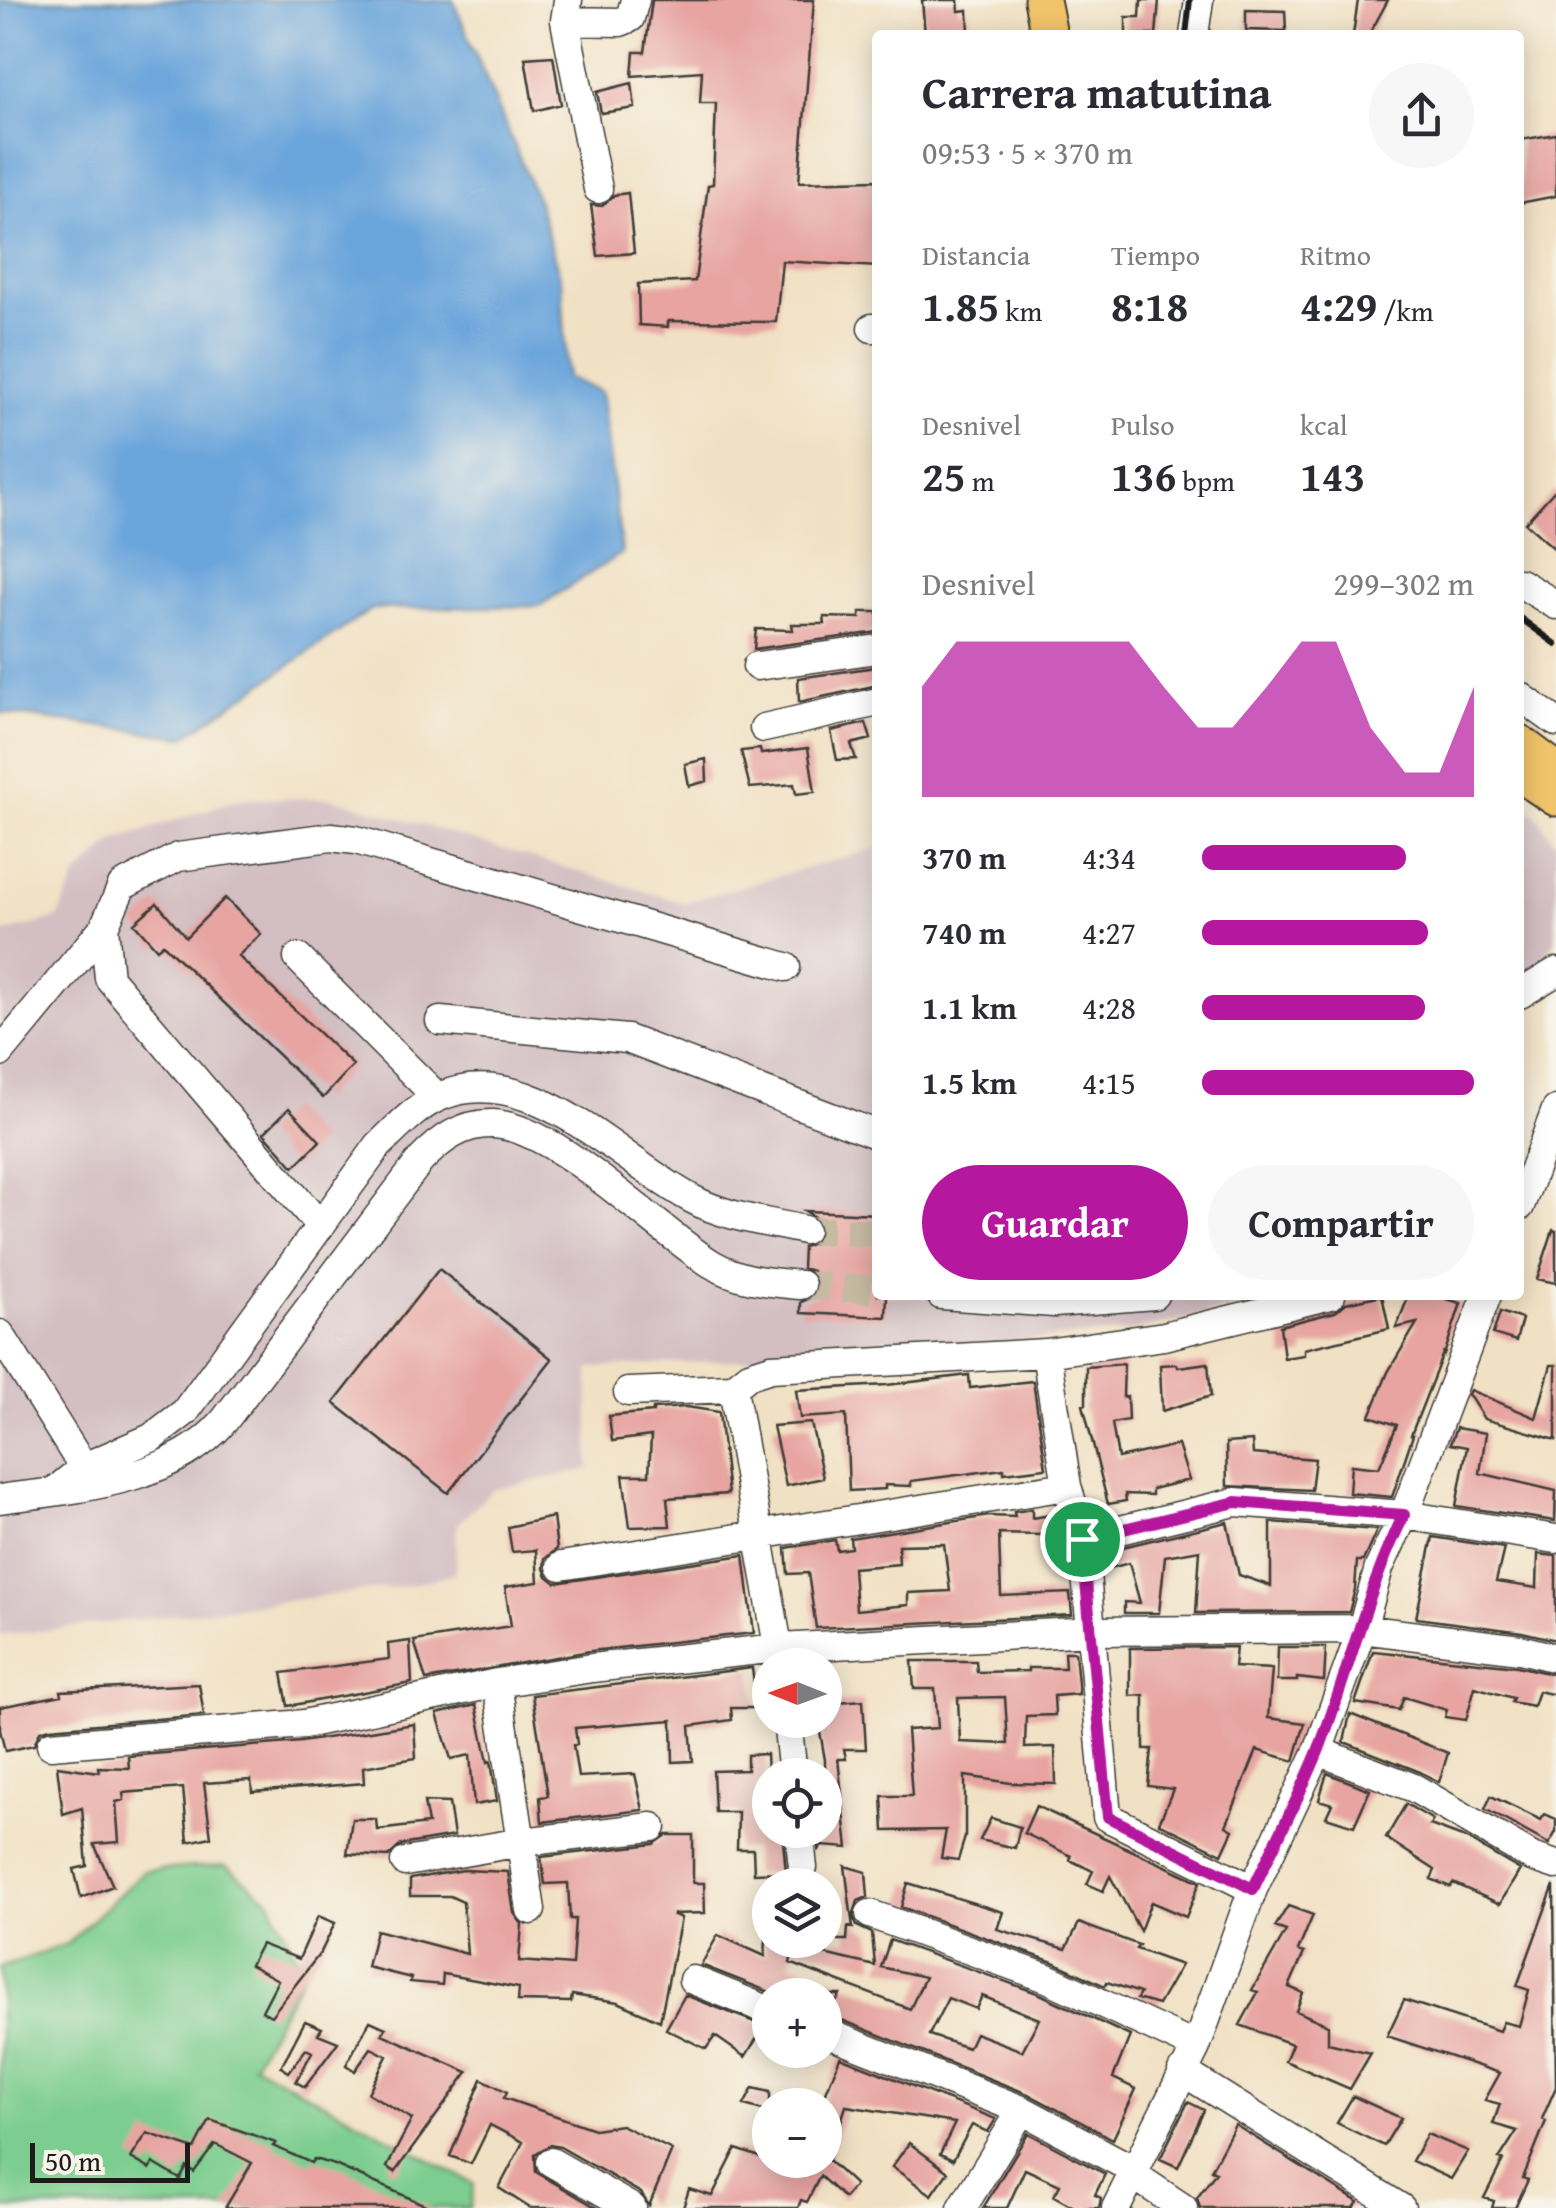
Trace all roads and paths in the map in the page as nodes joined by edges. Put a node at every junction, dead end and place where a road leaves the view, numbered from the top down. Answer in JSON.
{"nodes":[{"id":1,"x":635,"y":0,"type":"edge"},
{"id":2,"x":1042,"y":0,"type":"edge"},
{"id":3,"x":1199,"y":0,"type":"edge"},
{"id":4,"x":566,"y":10,"type":"edge"},
{"id":5,"x":1048,"y":30,"type":"edge"},
{"id":6,"x":1195,"y":30,"type":"edge"},
{"id":7,"x":598,"y":190,"type":"dead end"},
{"id":8,"x":1524,"y":585,"type":"edge"},
{"id":9,"x":1556,"y":604,"type":"edge"},
{"id":10,"x":872,"y":650,"type":"edge"},
{"id":11,"x":757,"y":666,"type":"dead end"},
{"id":12,"x":1524,"y":699,"type":"edge"},
{"id":13,"x":872,"y":703,"type":"edge"},
{"id":14,"x":1556,"y":722,"type":"edge"},
{"id":15,"x":764,"y":728,"type":"dead end"},
{"id":16,"x":1535,"y":762,"type":"edge"},
{"id":17,"x":1556,"y":798,"type":"edge"},
{"id":18,"x":104,"y":927,"type":"junction"},
{"id":19,"x":298,"y":958,"type":"dead end"},
{"id":20,"x":786,"y":967,"type":"dead end"},
{"id":21,"x":1556,"y":972,"type":"edge"},
{"id":22,"x":1524,"y":992,"type":"edge"},
{"id":23,"x":440,"y":1021,"type":"dead end"},
{"id":24,"x":0,"y":1053,"type":"edge"},
{"id":25,"x":438,"y":1098,"type":"junction"},
{"id":26,"x":1556,"y":1110,"type":"edge"},
{"id":27,"x":872,"y":1133,"type":"edge"},
{"id":28,"x":1524,"y":1195,"type":"edge"},
{"id":29,"x":320,"y":1226,"type":"junction"},
{"id":30,"x":804,"y":1230,"type":"tunnel mouth"},
{"id":31,"x":802,"y":1285,"type":"tunnel mouth"},
{"id":32,"x":1004,"y":1300,"type":"edge"},
{"id":33,"x":1098,"y":1300,"type":"edge"},
{"id":34,"x":1311,"y":1300,"type":"edge"},
{"id":35,"x":1484,"y":1300,"type":"edge"},
{"id":36,"x":0,"y":1333,"type":"edge"},
{"id":37,"x":1046,"y":1353,"type":"junction"},
{"id":38,"x":734,"y":1388,"type":"junction"},
{"id":39,"x":628,"y":1392,"type":"dead end"},
{"id":40,"x":89,"y":1477,"type":"junction"},
{"id":41,"x":1067,"y":1486,"type":"junction"},
{"id":42,"x":0,"y":1499,"type":"edge"},
{"id":43,"x":1404,"y":1515,"type":"junction"},
{"id":44,"x":760,"y":1534,"type":"junction"},
{"id":45,"x":1082,"y":1539,"type":"junction"},
{"id":46,"x":1556,"y":1539,"type":"edge"},
{"id":47,"x":561,"y":1566,"type":"dead end"},
{"id":48,"x":1362,"y":1629,"type":"junction"},
{"id":49,"x":1092,"y":1632,"type":"junction"},
{"id":50,"x":779,"y":1648,"type":"edge"},
{"id":51,"x":842,"y":1651,"type":"edge"},
{"id":52,"x":752,"y":1658,"type":"edge"},
{"id":53,"x":1556,"y":1658,"type":"edge"},
{"id":54,"x":497,"y":1682,"type":"junction"},
{"id":55,"x":51,"y":1745,"type":"dead end"},
{"id":56,"x":1318,"y":1751,"type":"junction"},
{"id":57,"x":652,"y":1827,"type":"dead end"},
{"id":58,"x":522,"y":1842,"type":"junction"},
{"id":59,"x":801,"y":1848,"type":"edge"},
{"id":60,"x":405,"y":1862,"type":"dead end"},
{"id":61,"x":1556,"y":1864,"type":"edge"},
{"id":62,"x":803,"y":1868,"type":"dead end"},
{"id":63,"x":1253,"y":1889,"type":"junction"},
{"id":64,"x":530,"y":1910,"type":"dead end"},
{"id":65,"x":870,"y":1914,"type":"dead end"},
{"id":66,"x":693,"y":1980,"type":"dead end"},
{"id":67,"x":752,"y":2003,"type":"edge"},
{"id":68,"x":842,"y":2039,"type":"edge"},
{"id":69,"x":1189,"y":2058,"type":"junction"},
{"id":70,"x":1022,"y":2110,"type":"junction"},
{"id":71,"x":551,"y":2162,"type":"dead end"},
{"id":72,"x":1133,"y":2172,"type":"junction"},
{"id":73,"x":632,"y":2208,"type":"edge"},
{"id":74,"x":962,"y":2208,"type":"edge"},
{"id":75,"x":1116,"y":2208,"type":"edge"},
{"id":76,"x":1183,"y":2208,"type":"edge"},
{"id":77,"x":1402,"y":2208,"type":"edge"}],
"edges":[{"from":1,"to":4,"type":"street"},
{"from":2,"to":5,"type":"main road"},
{"from":3,"to":6,"type":"street"},
{"from":4,"to":7,"type":"street"},
{"from":8,"to":9,"type":"street"},
{"from":10,"to":11,"type":"street"},
{"from":12,"to":14,"type":"street"},
{"from":13,"to":15,"type":"street"},
{"from":16,"to":17,"type":"main road"},
{"from":18,"to":20,"type":"street"},
{"from":18,"to":24,"type":"street"},
{"from":18,"to":29,"type":"street"},
{"from":19,"to":25,"type":"street"},
{"from":21,"to":22,"type":"street"},
{"from":23,"to":27,"type":"street"},
{"from":25,"to":29,"type":"street"},
{"from":25,"to":30,"type":"street"},
{"from":26,"to":28,"type":"street"},
{"from":29,"to":40,"type":"street"},
{"from":31,"to":40,"type":"street"},
{"from":32,"to":33,"type":"street"},
{"from":34,"to":37,"type":"street"},
{"from":35,"to":43,"type":"street"},
{"from":36,"to":40,"type":"street"},
{"from":37,"to":38,"type":"street"},
{"from":37,"to":41,"type":"street"},
{"from":38,"to":39,"type":"street"},
{"from":38,"to":44,"type":"street"},
{"from":40,"to":42,"type":"street"},
{"from":41,"to":44,"type":"street"},
{"from":41,"to":45,"type":"street"},
{"from":43,"to":45,"type":"street"},
{"from":43,"to":46,"type":"street"},
{"from":43,"to":48,"type":"street"},
{"from":44,"to":47,"type":"street"},
{"from":44,"to":50,"type":"street"},
{"from":45,"to":49,"type":"street"},
{"from":48,"to":49,"type":"street"},
{"from":48,"to":53,"type":"street"},
{"from":48,"to":56,"type":"street"},
{"from":49,"to":51,"type":"street"},
{"from":49,"to":63,"type":"street"},
{"from":52,"to":54,"type":"street"},
{"from":54,"to":55,"type":"street"},
{"from":54,"to":58,"type":"street"},
{"from":56,"to":61,"type":"street"},
{"from":56,"to":63,"type":"street"},
{"from":57,"to":58,"type":"street"},
{"from":58,"to":60,"type":"street"},
{"from":58,"to":64,"type":"street"},
{"from":59,"to":62,"type":"street"},
{"from":63,"to":69,"type":"street"},
{"from":65,"to":69,"type":"street"},
{"from":66,"to":67,"type":"street"},
{"from":68,"to":70,"type":"street"},
{"from":69,"to":72,"type":"street"},
{"from":69,"to":77,"type":"street"},
{"from":70,"to":72,"type":"street"},
{"from":70,"to":74,"type":"street"},
{"from":71,"to":73,"type":"street"},
{"from":72,"to":75,"type":"street"},
{"from":72,"to":76,"type":"street"}]}
